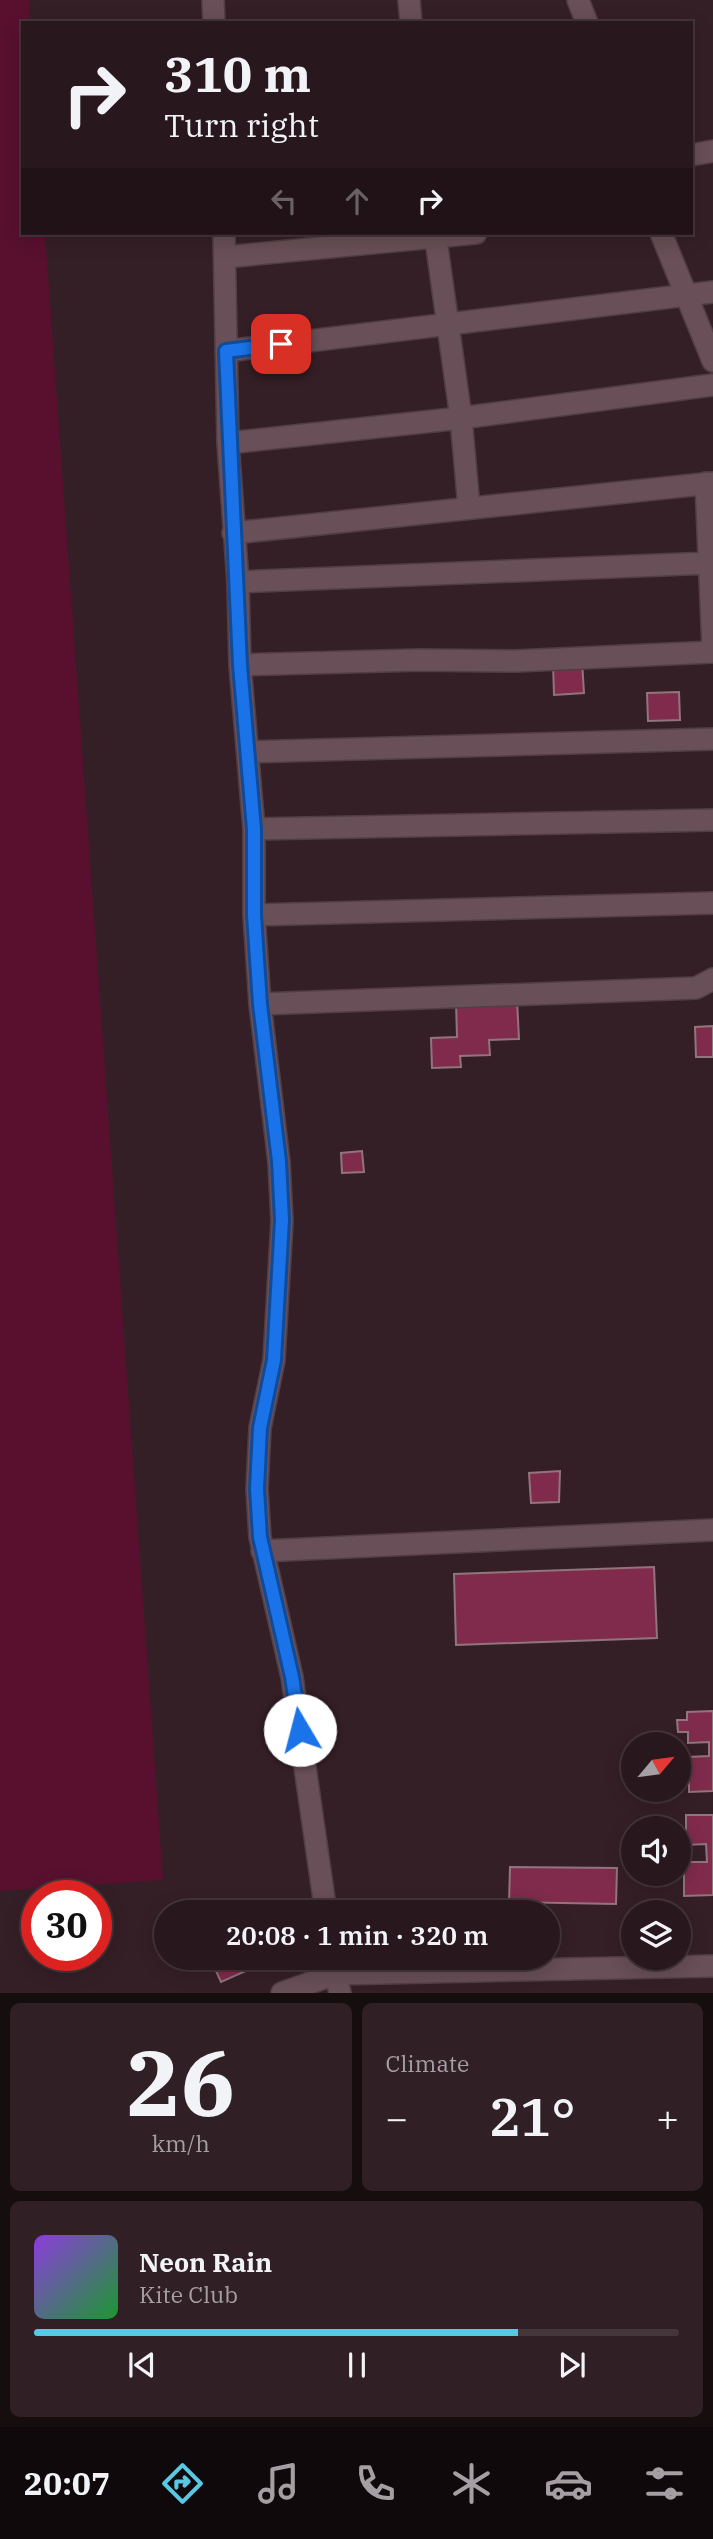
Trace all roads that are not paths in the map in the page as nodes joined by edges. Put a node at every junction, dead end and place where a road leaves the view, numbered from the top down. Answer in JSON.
{"nodes":[{"id":1,"x":213,"y":0,"type":"edge"},
{"id":2,"x":409,"y":0,"type":"edge"},
{"id":3,"x":579,"y":0,"type":"edge"},
{"id":4,"x":214,"y":21,"type":"edge"},
{"id":5,"x":411,"y":21,"type":"edge"},
{"id":6,"x":586,"y":21,"type":"edge"},
{"id":7,"x":713,"y":150,"type":"edge"},
{"id":8,"x":693,"y":155,"type":"edge"},
{"id":9,"x":224,"y":235,"type":"edge"},
{"id":10,"x":436,"y":235,"type":"edge"},
{"id":11,"x":662,"y":235,"type":"edge"},
{"id":12,"x":226,"y":257,"type":"junction"},
{"id":13,"x":713,"y":292,"type":"edge"},
{"id":14,"x":685,"y":297,"type":"junction"},
{"id":15,"x":448,"y":324,"type":"junction"},
{"id":16,"x":226,"y":351,"type":"junction"},
{"id":17,"x":713,"y":361,"type":"edge"},
{"id":18,"x":713,"y":385,"type":"edge"},
{"id":19,"x":461,"y":418,"type":"junction"},
{"id":20,"x":228,"y":443,"type":"junction"},
{"id":21,"x":710,"y":483,"type":"edge"},
{"id":22,"x":469,"y":508,"type":"junction"},
{"id":23,"x":233,"y":533,"type":"junction"},
{"id":24,"x":710,"y":563,"type":"junction"},
{"id":25,"x":238,"y":582,"type":"junction"},
{"id":26,"x":713,"y":650,"type":"edge"},
{"id":27,"x":240,"y":665,"type":"junction"},
{"id":28,"x":713,"y":739,"type":"edge"},
{"id":29,"x":248,"y":751,"type":"junction"},
{"id":30,"x":713,"y":820,"type":"edge"},
{"id":31,"x":254,"y":829,"type":"junction"},
{"id":32,"x":713,"y":903,"type":"edge"},
{"id":33,"x":254,"y":915,"type":"junction"},
{"id":34,"x":713,"y":979,"type":"edge"},
{"id":35,"x":260,"y":1004,"type":"junction"},
{"id":36,"x":713,"y":1530,"type":"edge"},
{"id":37,"x":262,"y":1551,"type":"junction"},
{"id":38,"x":324,"y":1900,"type":"edge"},
{"id":39,"x":713,"y":1966,"type":"edge"},
{"id":40,"x":335,"y":1975,"type":"edge"},
{"id":41,"x":282,"y":1993,"type":"edge"}],
"edges":[{"from":1,"to":4,"type":"street"},
{"from":2,"to":5,"type":"street"},
{"from":3,"to":6,"type":"street"},
{"from":7,"to":8,"type":"street"},
{"from":9,"to":12,"type":"street"},
{"from":10,"to":12,"type":"street"},
{"from":10,"to":15,"type":"street"},
{"from":11,"to":14,"type":"street"},
{"from":12,"to":16,"type":"street"},
{"from":13,"to":14,"type":"street"},
{"from":14,"to":15,"type":"street"},
{"from":14,"to":17,"type":"street"},
{"from":15,"to":16,"type":"street"},
{"from":15,"to":19,"type":"street"},
{"from":16,"to":20,"type":"street"},
{"from":18,"to":19,"type":"street"},
{"from":19,"to":20,"type":"street"},
{"from":19,"to":22,"type":"street"},
{"from":20,"to":23,"type":"street"},
{"from":21,"to":22,"type":"street"},
{"from":21,"to":24,"type":"street"},
{"from":22,"to":23,"type":"street"},
{"from":23,"to":25,"type":"street"},
{"from":24,"to":25,"type":"street"},
{"from":24,"to":26,"type":"street"},
{"from":25,"to":27,"type":"street"},
{"from":26,"to":27,"type":"street"},
{"from":27,"to":29,"type":"street"},
{"from":28,"to":29,"type":"street"},
{"from":29,"to":31,"type":"street"},
{"from":30,"to":31,"type":"street"},
{"from":31,"to":33,"type":"street"},
{"from":32,"to":33,"type":"street"},
{"from":33,"to":35,"type":"street"},
{"from":34,"to":35,"type":"street"},
{"from":35,"to":37,"type":"street"},
{"from":36,"to":37,"type":"street"},
{"from":37,"to":38,"type":"street"},
{"from":39,"to":40,"type":"street"},
{"from":40,"to":41,"type":"street"}]}
